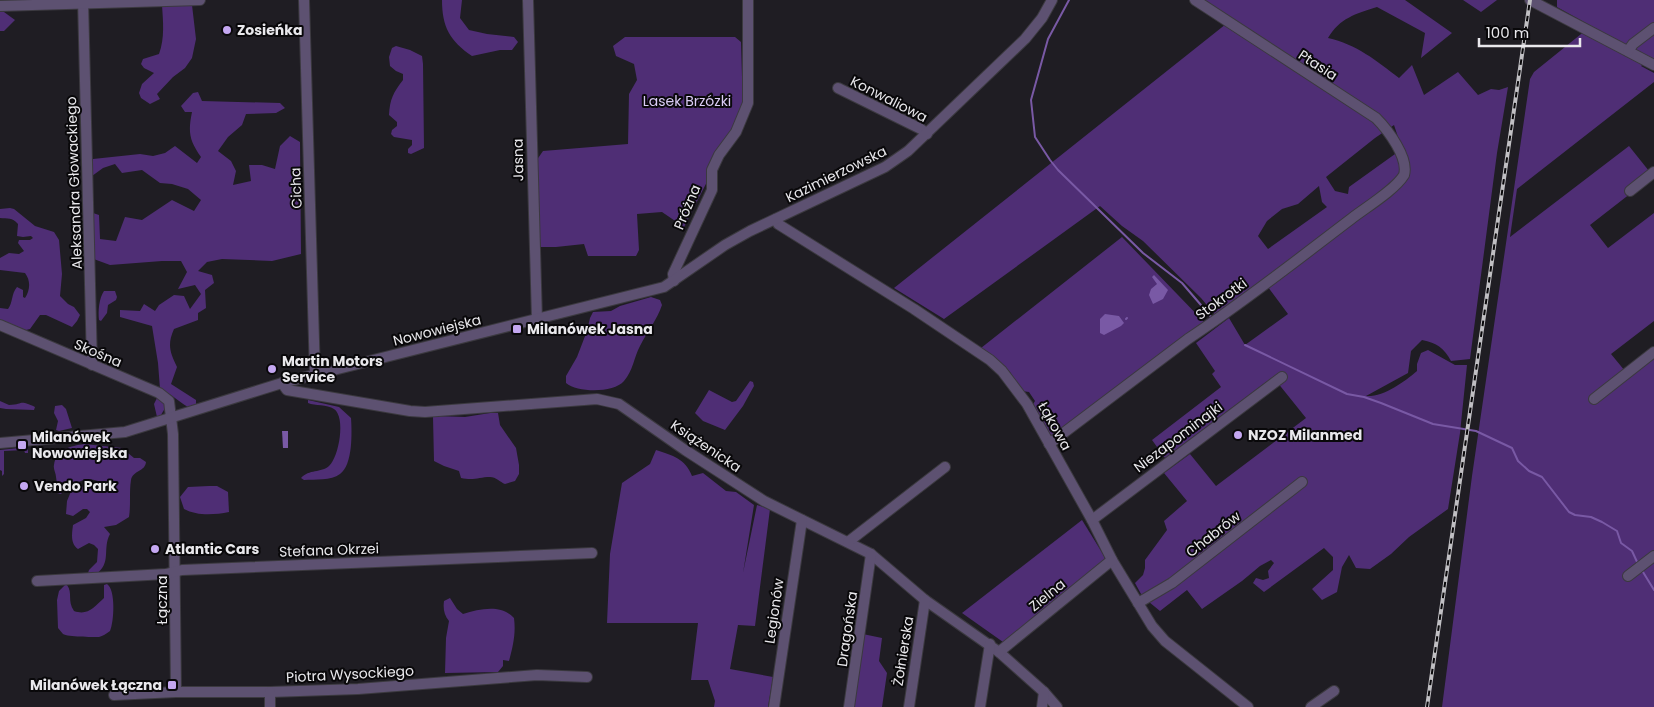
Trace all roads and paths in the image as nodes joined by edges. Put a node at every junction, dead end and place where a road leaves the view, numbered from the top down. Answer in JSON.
{"nodes":[{"id":1,"x":200,"y":0,"type":"edge"},
{"id":2,"x":304,"y":0,"type":"edge"},
{"id":3,"x":528,"y":0,"type":"edge"},
{"id":4,"x":748,"y":0,"type":"edge"},
{"id":5,"x":1052,"y":0,"type":"edge"},
{"id":6,"x":1195,"y":0,"type":"edge"},
{"id":7,"x":1530,"y":0,"type":"edge"},
{"id":8,"x":83,"y":2,"type":"edge"},
{"id":9,"x":1548,"y":4,"type":"edge"},
{"id":10,"x":0,"y":6,"type":"edge"},
{"id":11,"x":1654,"y":28,"type":"edge"},
{"id":12,"x":1628,"y":51,"type":"junction"},
{"id":13,"x":1654,"y":65,"type":"edge"},
{"id":14,"x":838,"y":88,"type":"dead end"},
{"id":15,"x":927,"y":134,"type":"junction"},
{"id":16,"x":1405,"y":171,"type":"joint"},
{"id":17,"x":1654,"y":172,"type":"edge"},
{"id":18,"x":1630,"y":191,"type":"dead end"},
{"id":19,"x":776,"y":219,"type":"junction"},
{"id":20,"x":674,"y":281,"type":"junction"},
{"id":21,"x":537,"y":320,"type":"junction"},
{"id":22,"x":0,"y":325,"type":"edge"},
{"id":23,"x":1654,"y":352,"type":"edge"},
{"id":24,"x":92,"y":365,"type":"junction"},
{"id":25,"x":315,"y":374,"type":"junction"},
{"id":26,"x":1282,"y":377,"type":"dead end"},
{"id":27,"x":282,"y":383,"type":"junction"},
{"id":28,"x":1594,"y":399,"type":"dead end"},
{"id":29,"x":172,"y":418,"type":"junction"},
{"id":30,"x":0,"y":443,"type":"edge"},
{"id":31,"x":1050,"y":444,"type":"junction"},
{"id":32,"x":945,"y":467,"type":"dead end"},
{"id":33,"x":1302,"y":482,"type":"dead end"},
{"id":34,"x":802,"y":520,"type":"junction"},
{"id":35,"x":1092,"y":520,"type":"junction"},
{"id":36,"x":848,"y":542,"type":"junction"},
{"id":37,"x":592,"y":553,"type":"dead end"},
{"id":38,"x":871,"y":554,"type":"junction"},
{"id":39,"x":1654,"y":556,"type":"edge"},
{"id":40,"x":1112,"y":560,"type":"junction"},
{"id":41,"x":175,"y":571,"type":"junction"},
{"id":42,"x":1628,"y":576,"type":"dead end"},
{"id":43,"x":37,"y":581,"type":"dead end"},
{"id":44,"x":925,"y":600,"type":"junction"},
{"id":45,"x":1138,"y":603,"type":"junction"},
{"id":46,"x":990,"y":644,"type":"junction"},
{"id":47,"x":1000,"y":652,"type":"junction"},
{"id":48,"x":586,"y":678,"type":"dead end"},
{"id":49,"x":1334,"y":691,"type":"dead end"},
{"id":50,"x":176,"y":692,"type":"junction"},
{"id":51,"x":270,"y":692,"type":"junction"},
{"id":52,"x":1044,"y":692,"type":"junction"},
{"id":53,"x":114,"y":695,"type":"dead end"},
{"id":54,"x":270,"y":707,"type":"edge"},
{"id":55,"x":774,"y":707,"type":"edge"},
{"id":56,"x":849,"y":707,"type":"edge"},
{"id":57,"x":909,"y":707,"type":"edge"},
{"id":58,"x":980,"y":707,"type":"edge"},
{"id":59,"x":1042,"y":707,"type":"edge"},
{"id":60,"x":1058,"y":707,"type":"edge"},
{"id":61,"x":1248,"y":707,"type":"edge"},
{"id":62,"x":1311,"y":707,"type":"edge"}],
"edges":[{"from":1,"to":8,"type":"street"},
{"from":2,"to":25,"type":"street","name":"Cicha"},
{"from":3,"to":21,"type":"street","name":"Jasna"},
{"from":4,"to":20,"type":"street","name":"Próżna"},
{"from":5,"to":15,"type":"street","name":"Kazimierzowska"},
{"from":6,"to":16,"type":"street","name":"Ptasia"},
{"from":7,"to":9,"type":"street"},
{"from":8,"to":10,"type":"street"},
{"from":8,"to":24,"type":"street","name":"Aleksandra Głowackiego"},
{"from":9,"to":12,"type":"street"},
{"from":11,"to":12,"type":"street"},
{"from":12,"to":13,"type":"street"},
{"from":14,"to":15,"type":"street","name":"Konwaliowa"},
{"from":15,"to":19,"type":"street","name":"Kazimierzowska"},
{"from":16,"to":31,"type":"street","name":"Stokrotki"},
{"from":17,"to":18,"type":"street"},
{"from":19,"to":20,"type":"street","name":"Kazimierzowska"},
{"from":19,"to":31,"type":"street","name":"Łąkowa"},
{"from":20,"to":21,"type":"street","name":"Nowowiejska"},
{"from":21,"to":25,"type":"street","name":"Nowowiejska"},
{"from":22,"to":24,"type":"street","name":"Skośna"},
{"from":23,"to":28,"type":"street"},
{"from":24,"to":29,"type":"street","name":"Skośna"},
{"from":25,"to":27,"type":"street","name":"Nowowiejska"},
{"from":26,"to":35,"type":"street","name":"Niezapominajki"},
{"from":27,"to":29,"type":"street","name":"Nowowiejska"},
{"from":27,"to":34,"type":"street","name":"Książenicka"},
{"from":29,"to":30,"type":"street","name":"Nowowiejska"},
{"from":29,"to":41,"type":"street","name":"Łączna"},
{"from":31,"to":35,"type":"street","name":"Łąkowa"},
{"from":32,"to":36,"type":"street"},
{"from":33,"to":45,"type":"street","name":"Chabrów"},
{"from":34,"to":36,"type":"street","name":"Książenicka"},
{"from":34,"to":55,"type":"street","name":"Legionów"},
{"from":35,"to":40,"type":"street","name":"Łąkowa"},
{"from":36,"to":38,"type":"street","name":"Książenicka"},
{"from":37,"to":41,"type":"street","name":"Stefana Okrzei"},
{"from":38,"to":44,"type":"street","name":"Książenicka"},
{"from":38,"to":56,"type":"street","name":"Dragońska"},
{"from":39,"to":42,"type":"street"},
{"from":40,"to":45,"type":"street","name":"Łąkowa"},
{"from":40,"to":47,"type":"street","name":"Zielna"},
{"from":41,"to":43,"type":"street","name":"Stefana Okrzei"},
{"from":41,"to":50,"type":"street","name":"Łączna"},
{"from":44,"to":46,"type":"street","name":"Książenicka"},
{"from":44,"to":57,"type":"street","name":"Żołnierska"},
{"from":45,"to":61,"type":"street","name":"Łąkowa"},
{"from":46,"to":47,"type":"street","name":"Książenicka"},
{"from":46,"to":58,"type":"street"},
{"from":47,"to":52,"type":"street","name":"Książenicka"},
{"from":48,"to":51,"type":"street","name":"Piotra Wysockiego"},
{"from":49,"to":62,"type":"street"},
{"from":50,"to":51,"type":"street","name":"Piotra Wysockiego"},
{"from":50,"to":53,"type":"street","name":"Piotra Wysockiego"},
{"from":51,"to":54,"type":"street"},
{"from":52,"to":59,"type":"street"},
{"from":52,"to":60,"type":"street","name":"Książenicka"}]}
